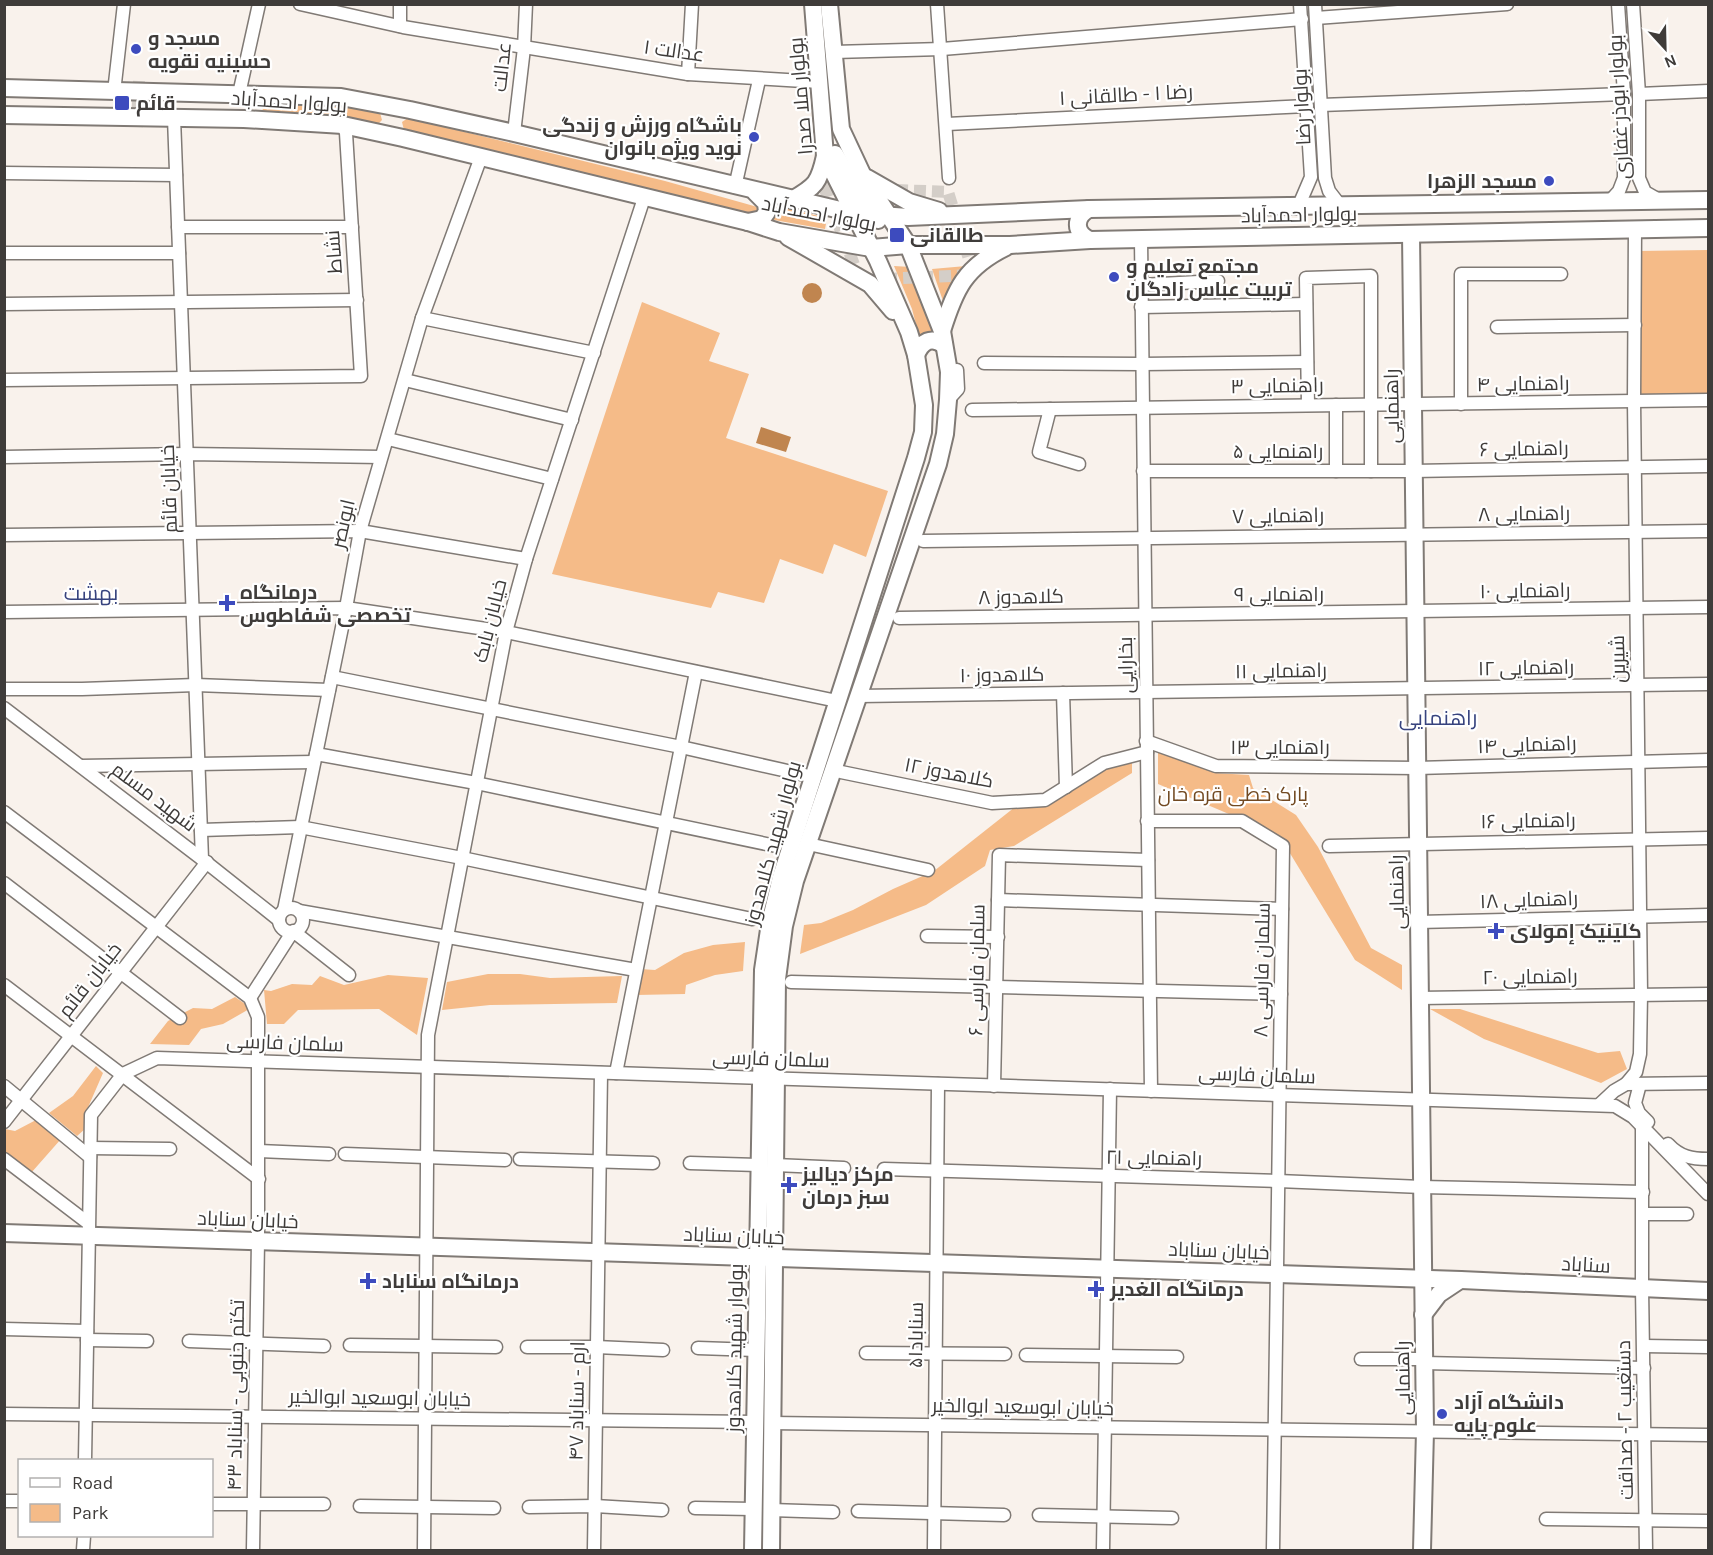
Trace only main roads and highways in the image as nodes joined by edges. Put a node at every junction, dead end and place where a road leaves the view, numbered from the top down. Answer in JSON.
{"nodes":[{"id":1,"x":813,"y":4,"type":"edge"},
{"id":2,"x":830,"y":4,"type":"edge"},
{"id":3,"x":4,"y":88,"type":"edge"},
{"id":4,"x":383,"y":104,"type":"junction"},
{"id":5,"x":410,"y":110,"type":"junction"},
{"id":6,"x":4,"y":115,"type":"edge"},
{"id":7,"x":841,"y":129,"type":"junction"},
{"id":8,"x":823,"y":132,"type":"junction"},
{"id":9,"x":378,"y":133,"type":"junction"},
{"id":10,"x":402,"y":138,"type":"junction"},
{"id":11,"x":825,"y":156,"type":"junction"},
{"id":12,"x":863,"y":176,"type":"junction"},
{"id":13,"x":755,"y":192,"type":"junction"},
{"id":14,"x":792,"y":200,"type":"junction"},
{"id":15,"x":1708,"y":200,"type":"edge"},
{"id":16,"x":1089,"y":209,"type":"junction"},
{"id":17,"x":853,"y":213,"type":"junction"},
{"id":18,"x":871,"y":214,"type":"junction"},
{"id":19,"x":888,"y":216,"type":"junction"},
{"id":20,"x":954,"y":216,"type":"junction"},
{"id":21,"x":748,"y":222,"type":"junction"},
{"id":22,"x":1708,"y":228,"type":"edge"},
{"id":23,"x":779,"y":232,"type":"junction"},
{"id":24,"x":1411,"y":234,"type":"junction"},
{"id":25,"x":1090,"y":240,"type":"junction"},
{"id":26,"x":908,"y":245,"type":"junction"},
{"id":27,"x":1010,"y":245,"type":"junction"},
{"id":28,"x":871,"y":248,"type":"junction"},
{"id":29,"x":909,"y":332,"type":"junction"},
{"id":30,"x":943,"y":338,"type":"junction"},
{"id":31,"x":916,"y":355,"type":"junction"},
{"id":32,"x":768,"y":1078,"type":"junction"},
{"id":33,"x":4,"y":1233,"type":"edge"},
{"id":34,"x":766,"y":1258,"type":"junction"},
{"id":35,"x":1423,"y":1279,"type":"junction"},
{"id":36,"x":1461,"y":1280,"type":"junction"},
{"id":37,"x":1708,"y":1291,"type":"edge"},
{"id":38,"x":1424,"y":1316,"type":"junction"},
{"id":39,"x":763,"y":1423,"type":"junction"},
{"id":40,"x":1424,"y":1547,"type":"edge"},
{"id":41,"x":753,"y":1551,"type":"edge"},
{"id":42,"x":771,"y":1551,"type":"edge"}],
"edges":[{"from":1,"to":8,"type":"main road","name":"بولوار ملا صدرا"},
{"from":2,"to":7,"type":"main road","name":"بولوار ملا صدرا"},
{"from":3,"to":4,"type":"main road","name":"بولوار احمدآباد"},
{"from":4,"to":5,"type":"main road","name":"بولوار احمدآباد"},
{"from":4,"to":9,"type":"main road"},
{"from":5,"to":10,"type":"main road"},
{"from":5,"to":13,"type":"main road","name":"بولوار احمدآباد"},
{"from":6,"to":9,"type":"main road","name":"بولوار احمدآباد"},
{"from":7,"to":8,"type":"main road"},
{"from":7,"to":12,"type":"main road","name":"بولوار ملا صدرا"},
{"from":8,"to":11,"type":"main road","name":"بولوار ملا صدرا"},
{"from":8,"to":18,"type":"main road"},
{"from":9,"to":10,"type":"main road","name":"بولوار احمدآباد"},
{"from":10,"to":21,"type":"main road","name":"بولوار احمدآباد"},
{"from":11,"to":14,"type":"main road"},
{"from":11,"to":17,"type":"main road","name":"بولوار ملا صدرا"},
{"from":12,"to":19,"type":"main road","name":"بولوار ملا صدرا"},
{"from":12,"to":20,"type":"main road"},
{"from":13,"to":14,"type":"main road","name":"بولوار احمدآباد"},
{"from":13,"to":21,"type":"main road"},
{"from":14,"to":17,"type":"main road","name":"بولوار احمدآباد"},
{"from":15,"to":16,"type":"main road","name":"بولوار احمدآباد"},
{"from":16,"to":20,"type":"main road","name":"بولوار احمدآباد"},
{"from":16,"to":25,"type":"main road"},
{"from":17,"to":18,"type":"main road","name":"بولوار احمدآباد"},
{"from":17,"to":28,"type":"main road","name":"بولوار شهید کلاهدوز"},
{"from":18,"to":19,"type":"main road","name":"بولوار احمدآباد"},
{"from":18,"to":26,"type":"main road"},
{"from":19,"to":20,"type":"main road","name":"بولوار احمدآباد"},
{"from":19,"to":26,"type":"main road","name":"بولوار شهید کلاهدوز"},
{"from":21,"to":23,"type":"main road","name":"بولوار احمدآباد"},
{"from":22,"to":24,"type":"main road","name":"بولوار احمدآباد"},
{"from":23,"to":28,"type":"main road","name":"بولوار احمدآباد"},
{"from":23,"to":29,"type":"main road"},
{"from":24,"to":25,"type":"main road","name":"بولوار احمدآباد"},
{"from":24,"to":35,"type":"main road","name":"راهنمایی"},
{"from":25,"to":27,"type":"main road","name":"بولوار احمدآباد"},
{"from":26,"to":27,"type":"main road","name":"بولوار احمدآباد"},
{"from":26,"to":28,"type":"main road","name":"بولوار احمدآباد"},
{"from":26,"to":30,"type":"main road","name":"بولوار شهید کلاهدوز"},
{"from":27,"to":30,"type":"main road"},
{"from":28,"to":29,"type":"main road","name":"بولوار شهید کلاهدوز"},
{"from":29,"to":31,"type":"main road","name":"بولوار شهید کلاهدوز"},
{"from":30,"to":31,"type":"main road"},
{"from":30,"to":32,"type":"main road","name":"بولوار شهید کلاهدوز"},
{"from":31,"to":32,"type":"main road","name":"بولوار شهید کلاهدوز"},
{"from":32,"to":34,"type":"main road","name":"بولوار شهید کلاهدوز"},
{"from":33,"to":34,"type":"main road","name":"خیابان سناباد"},
{"from":34,"to":35,"type":"main road","name":"خیابان سناباد"},
{"from":34,"to":39,"type":"main road","name":"بولوار شهید کلاهدوز"},
{"from":34,"to":39,"type":"main road","name":"بولوار شهید کلاهدوز"},
{"from":35,"to":36,"type":"main road","name":"خیابان سناباد"},
{"from":35,"to":38,"type":"main road","name":"راهنمایی"},
{"from":36,"to":37,"type":"main road","name":"سناباد"},
{"from":36,"to":38,"type":"main road"},
{"from":38,"to":40,"type":"main road","name":"راهنمایی"},
{"from":39,"to":41,"type":"main road","name":"بولوار شهید کلاهدوز"},
{"from":39,"to":42,"type":"main road","name":"بولوار شهید کلاهدوز"}]}
